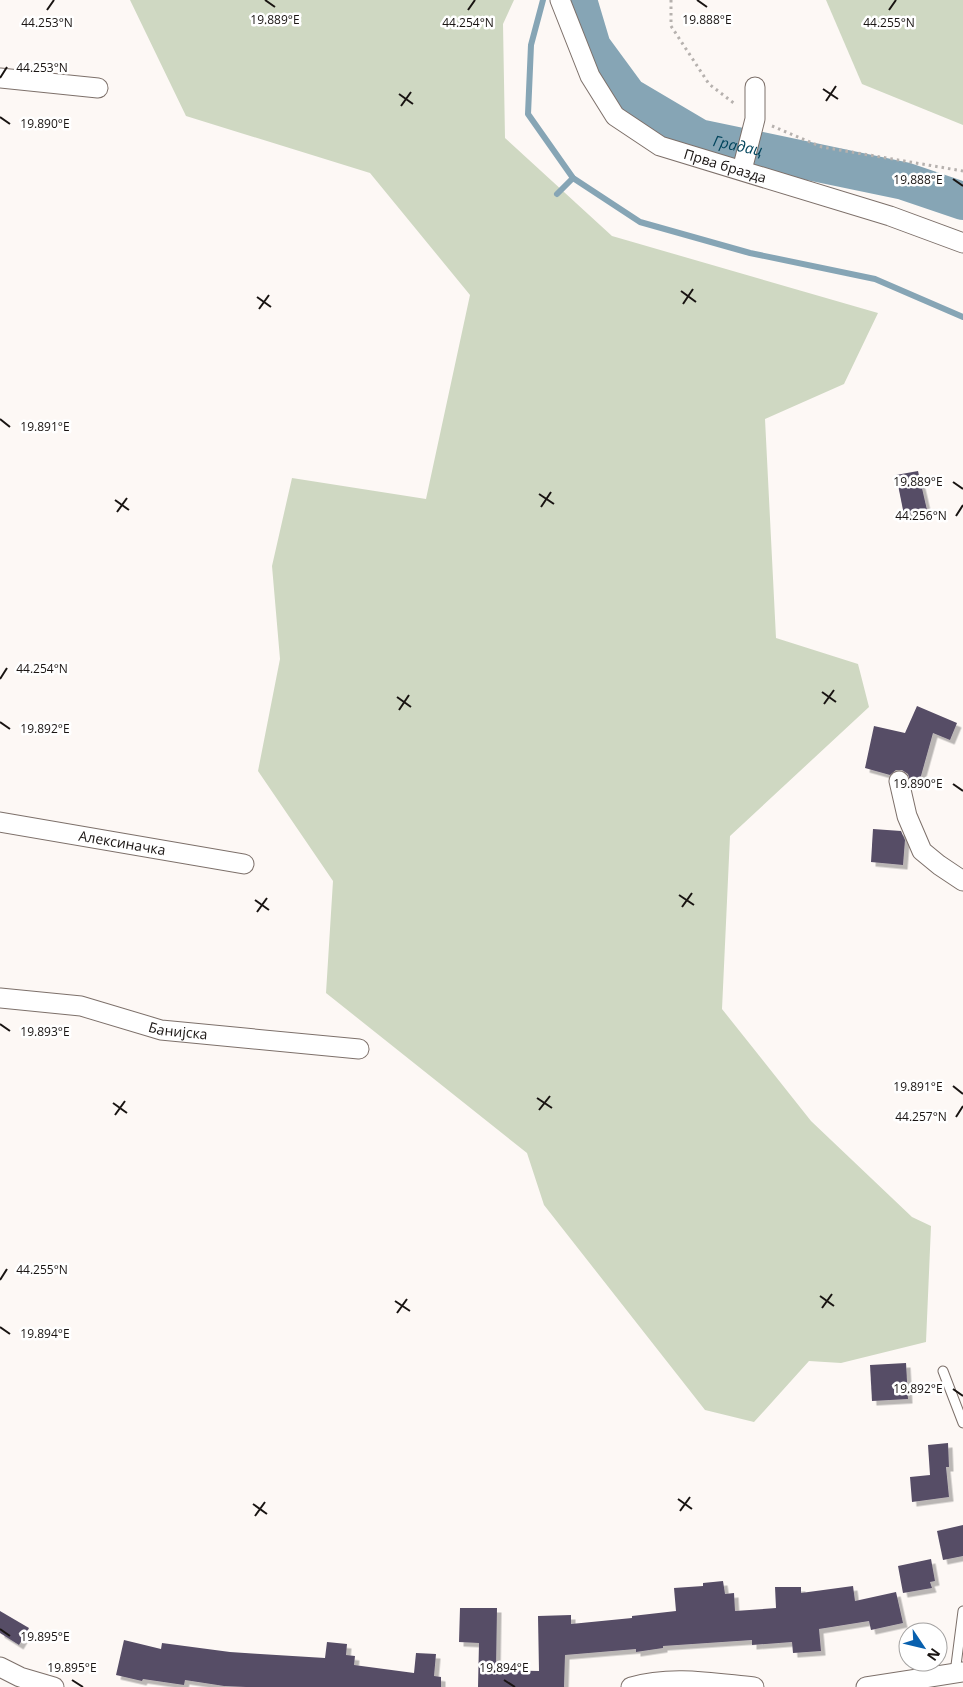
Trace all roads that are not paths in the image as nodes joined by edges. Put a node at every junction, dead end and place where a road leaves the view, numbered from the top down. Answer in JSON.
{"nodes":[{"id":1,"x":560,"y":3,"type":"edge"},
{"id":2,"x":0,"y":78,"type":"edge"},
{"id":3,"x":755,"y":87,"type":"dead end"},
{"id":4,"x":98,"y":88,"type":"dead end"},
{"id":5,"x":742,"y":170,"type":"junction"},
{"id":6,"x":963,"y":243,"type":"edge"},
{"id":7,"x":899,"y":781,"type":"dead end"},
{"id":8,"x":0,"y":822,"type":"edge"},
{"id":9,"x":244,"y":864,"type":"dead end"},
{"id":10,"x":963,"y":881,"type":"edge"},
{"id":11,"x":0,"y":998,"type":"edge"},
{"id":12,"x":360,"y":1049,"type":"dead end"},
{"id":13,"x":942,"y":1371,"type":"dead end"},
{"id":14,"x":963,"y":1423,"type":"edge"},
{"id":15,"x":963,"y":1611,"type":"edge"},
{"id":16,"x":0,"y":1667,"type":"edge"},
{"id":17,"x":959,"y":1672,"type":"edge"},
{"id":18,"x":54,"y":1687,"type":"edge"},
{"id":19,"x":631,"y":1687,"type":"edge"},
{"id":20,"x":754,"y":1687,"type":"edge"},
{"id":21,"x":866,"y":1687,"type":"edge"}],
"edges":[{"from":1,"to":5,"type":"street","name":"Прва бразда"},
{"from":2,"to":4,"type":"street"},
{"from":3,"to":5,"type":"street"},
{"from":5,"to":6,"type":"street","name":"Прва бразда"},
{"from":7,"to":10,"type":"street"},
{"from":8,"to":9,"type":"street","name":"Алексиначка"},
{"from":11,"to":12,"type":"street","name":"Банијска"},
{"from":13,"to":14,"type":"lane"},
{"from":15,"to":17,"type":"lane"},
{"from":16,"to":18,"type":"street"},
{"from":17,"to":21,"type":"street"},
{"from":19,"to":20,"type":"street"}]}
